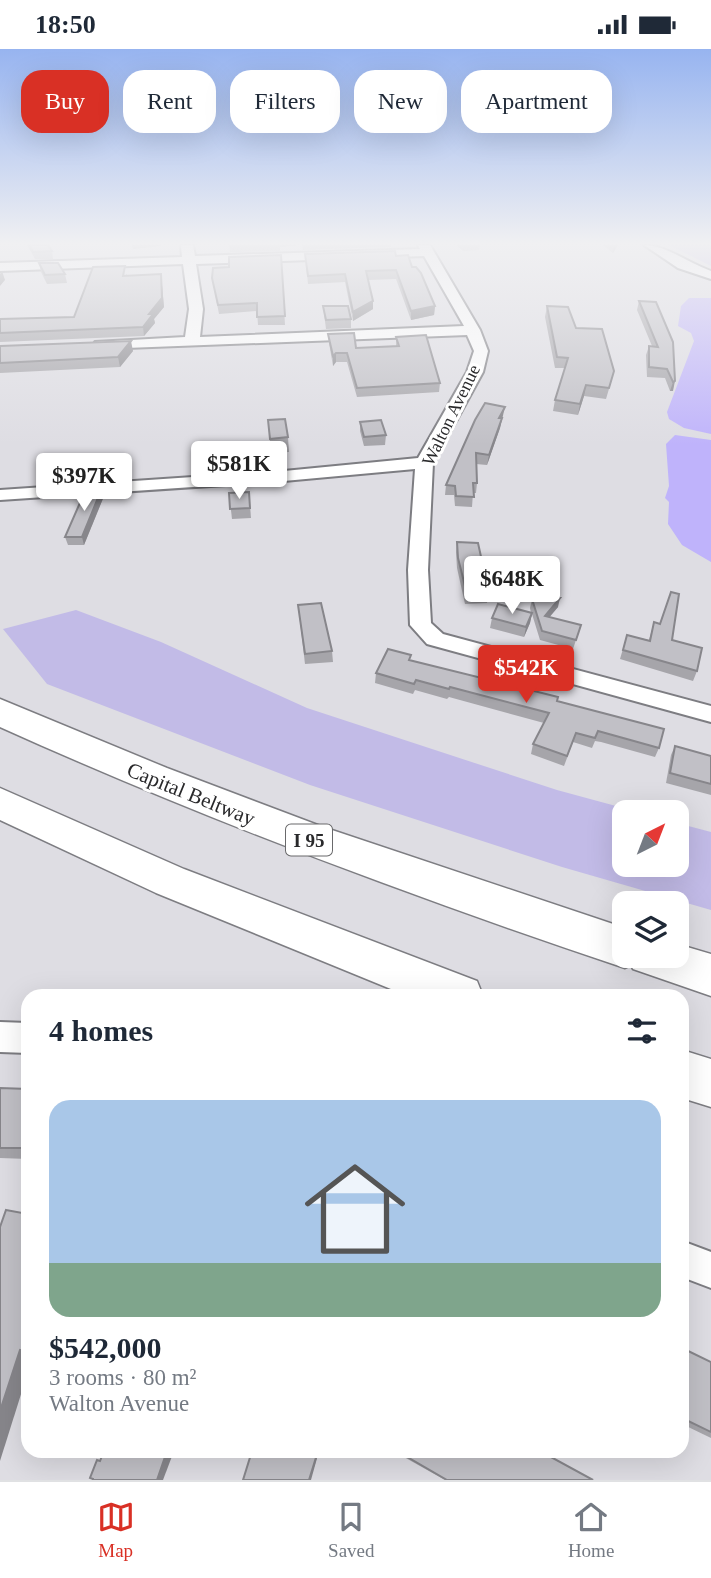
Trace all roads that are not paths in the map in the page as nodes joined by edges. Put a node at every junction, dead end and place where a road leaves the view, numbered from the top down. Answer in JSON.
{"nodes":[{"id":1,"x":196,"y":312,"type":"edge"},
{"id":2,"x":463,"y":312,"type":"edge"},
{"id":3,"x":473,"y":330,"type":"junction"},
{"id":4,"x":192,"y":341,"type":"junction"},
{"id":5,"x":82,"y":346,"type":"edge"},
{"id":6,"x":424,"y":463,"type":"junction"},
{"id":7,"x":0,"y":495,"type":"edge"},
{"id":8,"x":0,"y":712,"type":"edge"},
{"id":9,"x":710,"y":714,"type":"edge"},
{"id":10,"x":0,"y":803,"type":"edge"},
{"id":11,"x":612,"y":944,"type":"edge"},
{"id":12,"x":689,"y":968,"type":"edge"},
{"id":13,"x":711,"y":975,"type":"edge"},
{"id":14,"x":443,"y":989,"type":"edge"},
{"id":15,"x":0,"y":1037,"type":"edge"},
{"id":16,"x":21,"y":1038,"type":"edge"},
{"id":17,"x":689,"y":1076,"type":"edge"},
{"id":18,"x":711,"y":1083,"type":"edge"},
{"id":19,"x":689,"y":1262,"type":"edge"},
{"id":20,"x":711,"y":1271,"type":"edge"}],
"edges":[{"from":1,"to":4,"type":"street"},
{"from":2,"to":3,"type":"street","name":"Walton Avenue"},
{"from":3,"to":4,"type":"street"},
{"from":3,"to":6,"type":"street","name":"Walton Avenue"},
{"from":4,"to":5,"type":"street"},
{"from":6,"to":7,"type":"street"},
{"from":6,"to":9,"type":"street","name":"Walton Avenue"},
{"from":8,"to":11,"type":"highway","name":"Capital Beltway","number":"I 95"},
{"from":10,"to":14,"type":"highway"},
{"from":12,"to":13,"type":"highway"},
{"from":15,"to":16,"type":"street"},
{"from":17,"to":18,"type":"highway"},
{"from":19,"to":20,"type":"street"}]}
